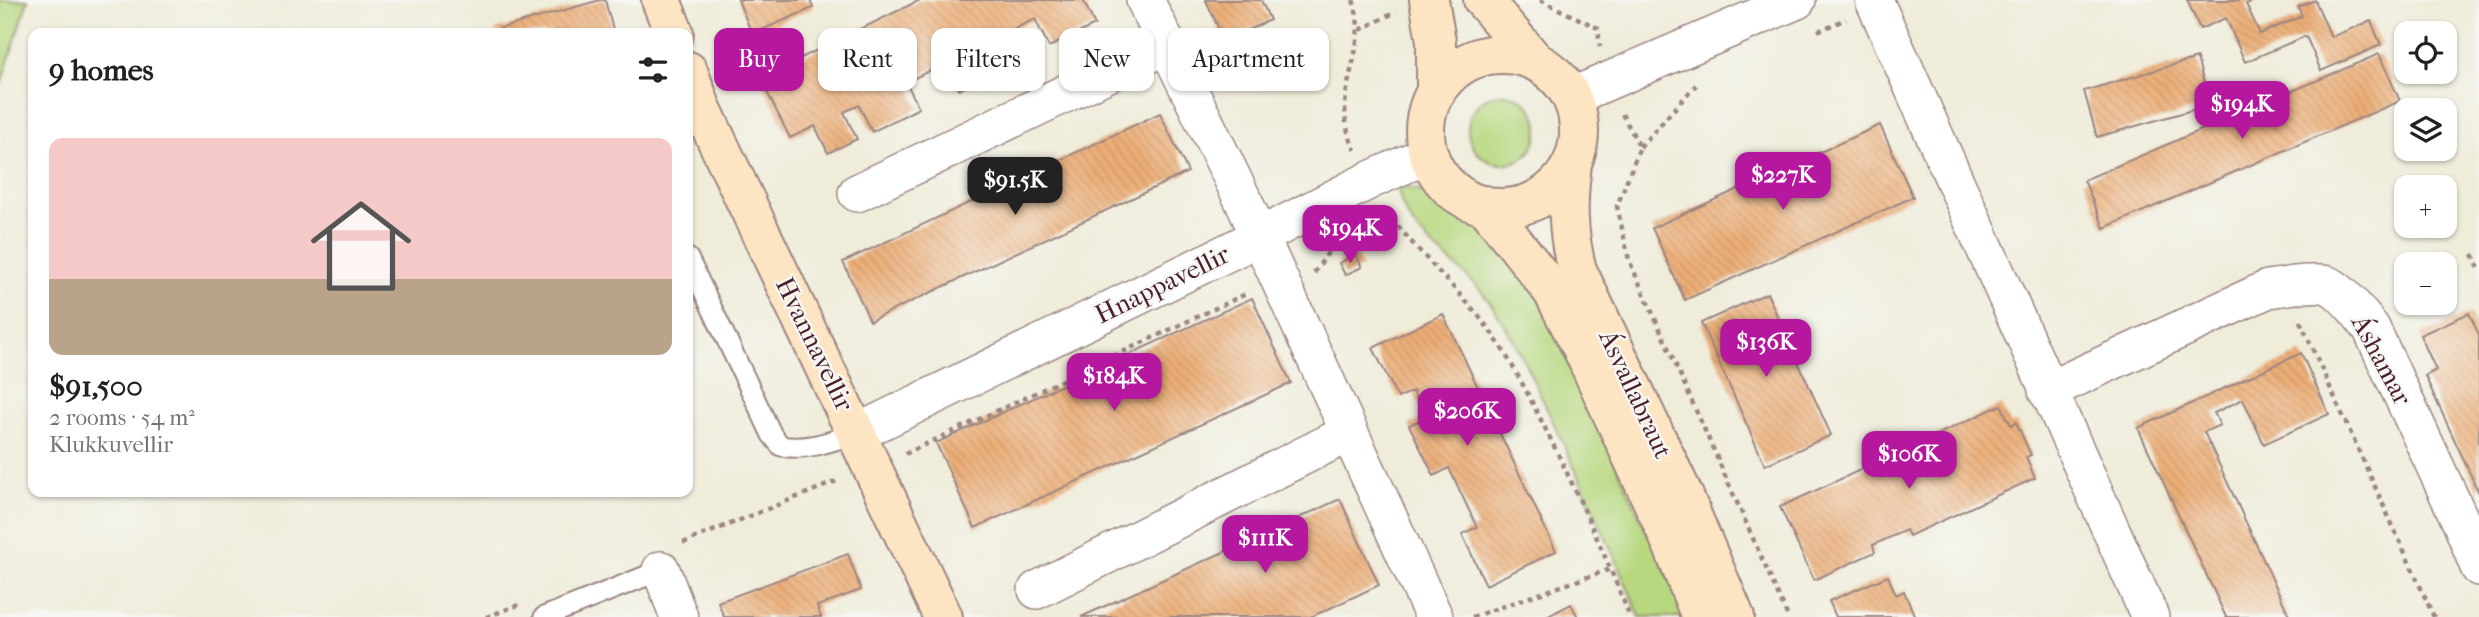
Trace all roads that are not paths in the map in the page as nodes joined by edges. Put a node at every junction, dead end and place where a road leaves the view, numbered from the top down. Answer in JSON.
{"nodes":[{"id":1,"x":661,"y":0,"type":"edge"},
{"id":2,"x":1145,"y":0,"type":"edge"},
{"id":3,"x":1483,"y":0,"type":"edge"},
{"id":4,"x":1797,"y":0,"type":"edge"},
{"id":5,"x":1875,"y":3,"type":"edge"},
{"id":6,"x":1413,"y":6,"type":"edge"},
{"id":7,"x":672,"y":28,"type":"edge"},
{"id":8,"x":1167,"y":46,"type":"junction"},
{"id":9,"x":1535,"y":61,"type":"junction"},
{"id":10,"x":1588,"y":90,"type":"junction"},
{"id":11,"x":1436,"y":92,"type":"junction"},
{"id":12,"x":695,"y":110,"type":"edge"},
{"id":13,"x":1429,"y":154,"type":"junction"},
{"id":14,"x":1572,"y":164,"type":"junction"},
{"id":15,"x":857,"y":193,"type":"dead end"},
{"id":16,"x":1485,"y":205,"type":"junction"},
{"id":17,"x":1259,"y":237,"type":"junction"},
{"id":18,"x":693,"y":269,"type":"edge"},
{"id":19,"x":2047,"y":391,"type":"junction"},
{"id":20,"x":857,"y":432,"type":"junction"},
{"id":21,"x":1349,"y":433,"type":"junction"},
{"id":22,"x":2479,"y":567,"type":"edge"},
{"id":23,"x":661,"y":570,"type":"joint"},
{"id":24,"x":1037,"y":590,"type":"dead end"},
{"id":25,"x":544,"y":617,"type":"edge"},
{"id":26,"x":679,"y":617,"type":"edge"},
{"id":27,"x":943,"y":617,"type":"edge"},
{"id":28,"x":1434,"y":617,"type":"edge"},
{"id":29,"x":1702,"y":617,"type":"edge"},
{"id":30,"x":1735,"y":617,"type":"edge"},
{"id":31,"x":2150,"y":617,"type":"edge"}],
"edges":[{"from":1,"to":7,"type":"main road"},
{"from":2,"to":8,"type":"street"},
{"from":3,"to":9,"type":"main road"},
{"from":4,"to":10,"type":"street"},
{"from":5,"to":19,"type":"street"},
{"from":6,"to":11,"type":"main road"},
{"from":8,"to":15,"type":"street"},
{"from":8,"to":17,"type":"street"},
{"from":9,"to":10,"type":"main road"},
{"from":9,"to":11,"type":"main road"},
{"from":10,"to":14,"type":"main road"},
{"from":11,"to":13,"type":"main road"},
{"from":12,"to":20,"type":"main road","name":"Hvannavellir"},
{"from":13,"to":16,"type":"main road"},
{"from":13,"to":17,"type":"street","name":"Hnappavellir"},
{"from":14,"to":16,"type":"main road"},
{"from":14,"to":30,"type":"main road","name":"Ásvallabraut"},
{"from":16,"to":29,"type":"main road","name":"Ásvallabraut"},
{"from":17,"to":20,"type":"street","name":"Hnappavellir"},
{"from":17,"to":21,"type":"street"},
{"from":18,"to":20,"type":"lane"},
{"from":19,"to":22,"type":"street","name":"Áshamar"},
{"from":19,"to":31,"type":"street"},
{"from":20,"to":27,"type":"main road","name":"Hvannavellir"},
{"from":21,"to":24,"type":"street"},
{"from":21,"to":28,"type":"street"},
{"from":23,"to":25,"type":"lane"},
{"from":23,"to":26,"type":"street"}]}
